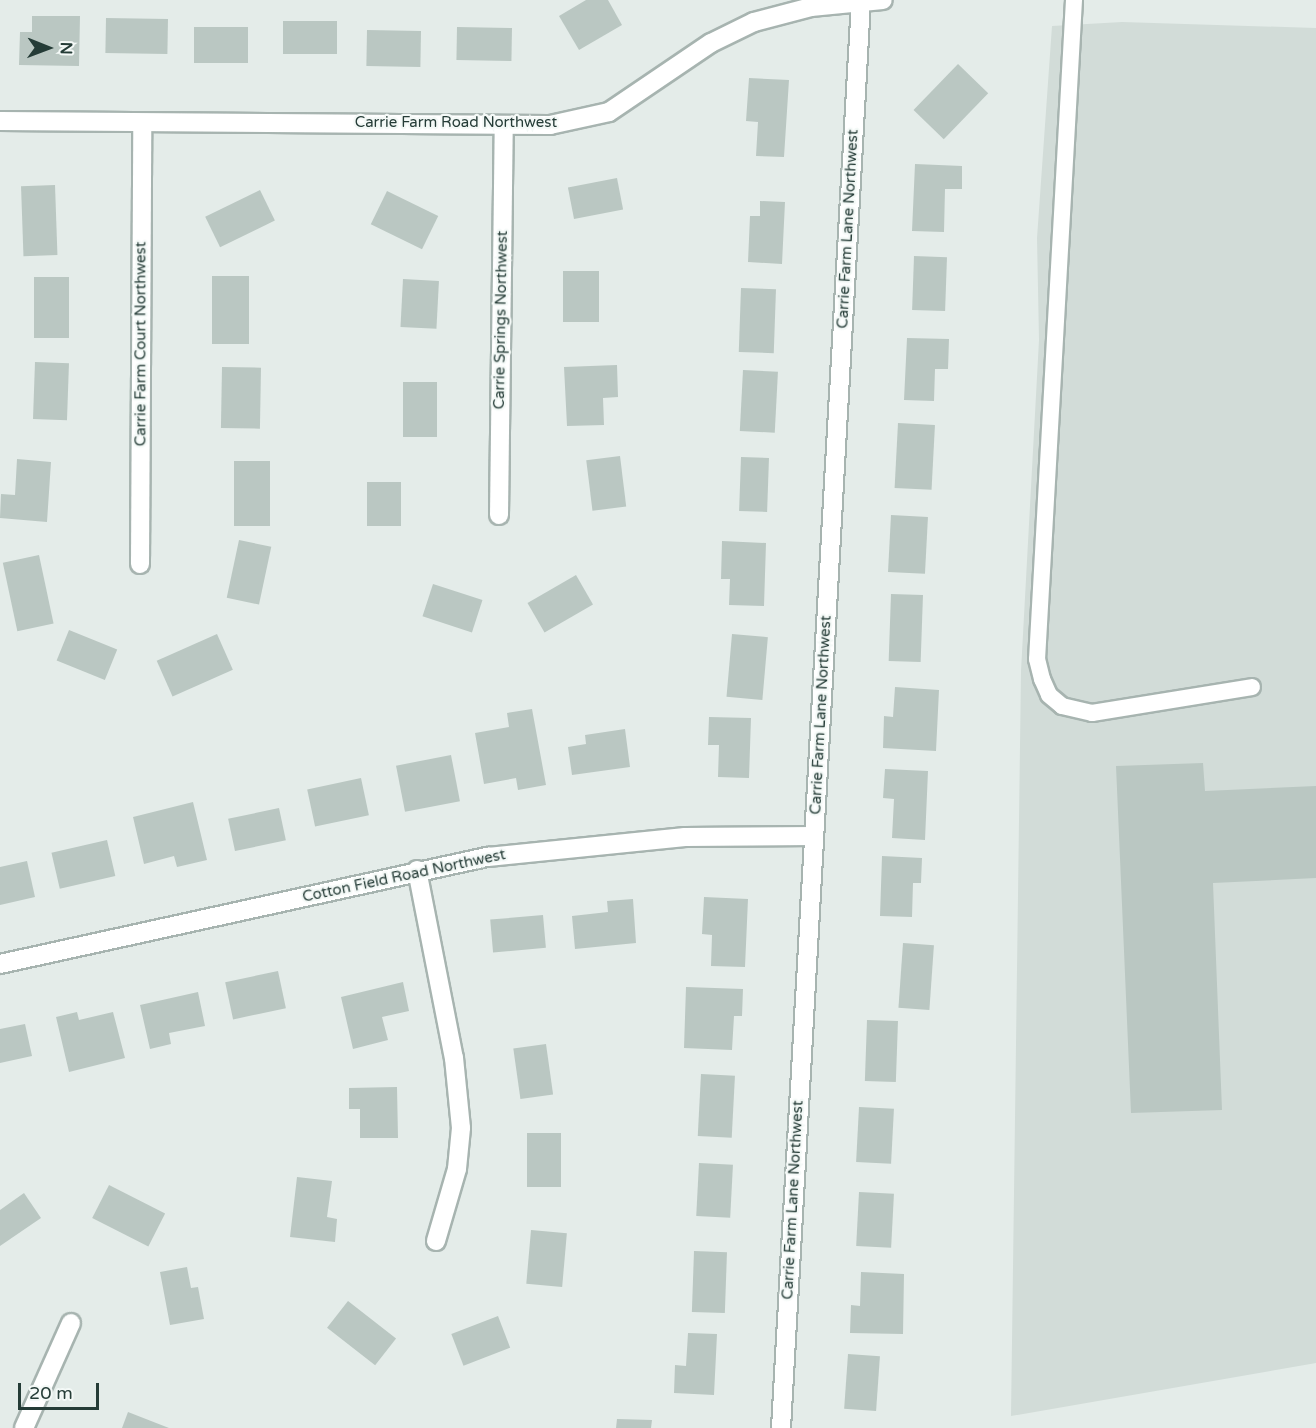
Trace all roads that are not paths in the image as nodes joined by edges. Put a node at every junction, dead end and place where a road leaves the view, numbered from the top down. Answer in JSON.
{"nodes":[{"id":1,"x":883,"y":0,"type":"edge"},
{"id":2,"x":1074,"y":0,"type":"edge"},
{"id":3,"x":861,"y":1,"type":"edge"},
{"id":4,"x":0,"y":122,"type":"edge"},
{"id":5,"x":142,"y":124,"type":"junction"},
{"id":6,"x":504,"y":126,"type":"junction"},
{"id":7,"x":498,"y":515,"type":"dead end"},
{"id":8,"x":140,"y":564,"type":"dead end"},
{"id":9,"x":1252,"y":687,"type":"dead end"},
{"id":10,"x":814,"y":836,"type":"junction"},
{"id":11,"x":417,"y":870,"type":"junction"},
{"id":12,"x":0,"y":964,"type":"edge"},
{"id":13,"x":436,"y":1241,"type":"dead end"},
{"id":14,"x":71,"y":1323,"type":"dead end"},
{"id":15,"x":24,"y":1428,"type":"edge"},
{"id":16,"x":782,"y":1428,"type":"edge"}],
"edges":[{"from":1,"to":3,"type":"street","name":"Carrie Farm Road Northwest"},
{"from":2,"to":9,"type":"lane"},
{"from":3,"to":6,"type":"street","name":"Carrie Farm Road Northwest"},
{"from":3,"to":10,"type":"street","name":"Carrie Farm Lane Northwest"},
{"from":4,"to":5,"type":"street","name":"Carrie Farm Road Northwest"},
{"from":5,"to":6,"type":"street","name":"Carrie Farm Road Northwest"},
{"from":5,"to":8,"type":"street","name":"Carrie Farm Court Northwest"},
{"from":6,"to":7,"type":"street","name":"Carrie Springs Northwest"},
{"from":10,"to":11,"type":"street","name":"Cotton Field Road Northwest"},
{"from":10,"to":16,"type":"street","name":"Carrie Farm Lane Northwest"},
{"from":11,"to":12,"type":"street","name":"Cotton Field Road Northwest"},
{"from":11,"to":13,"type":"street"},
{"from":14,"to":15,"type":"street"}]}
